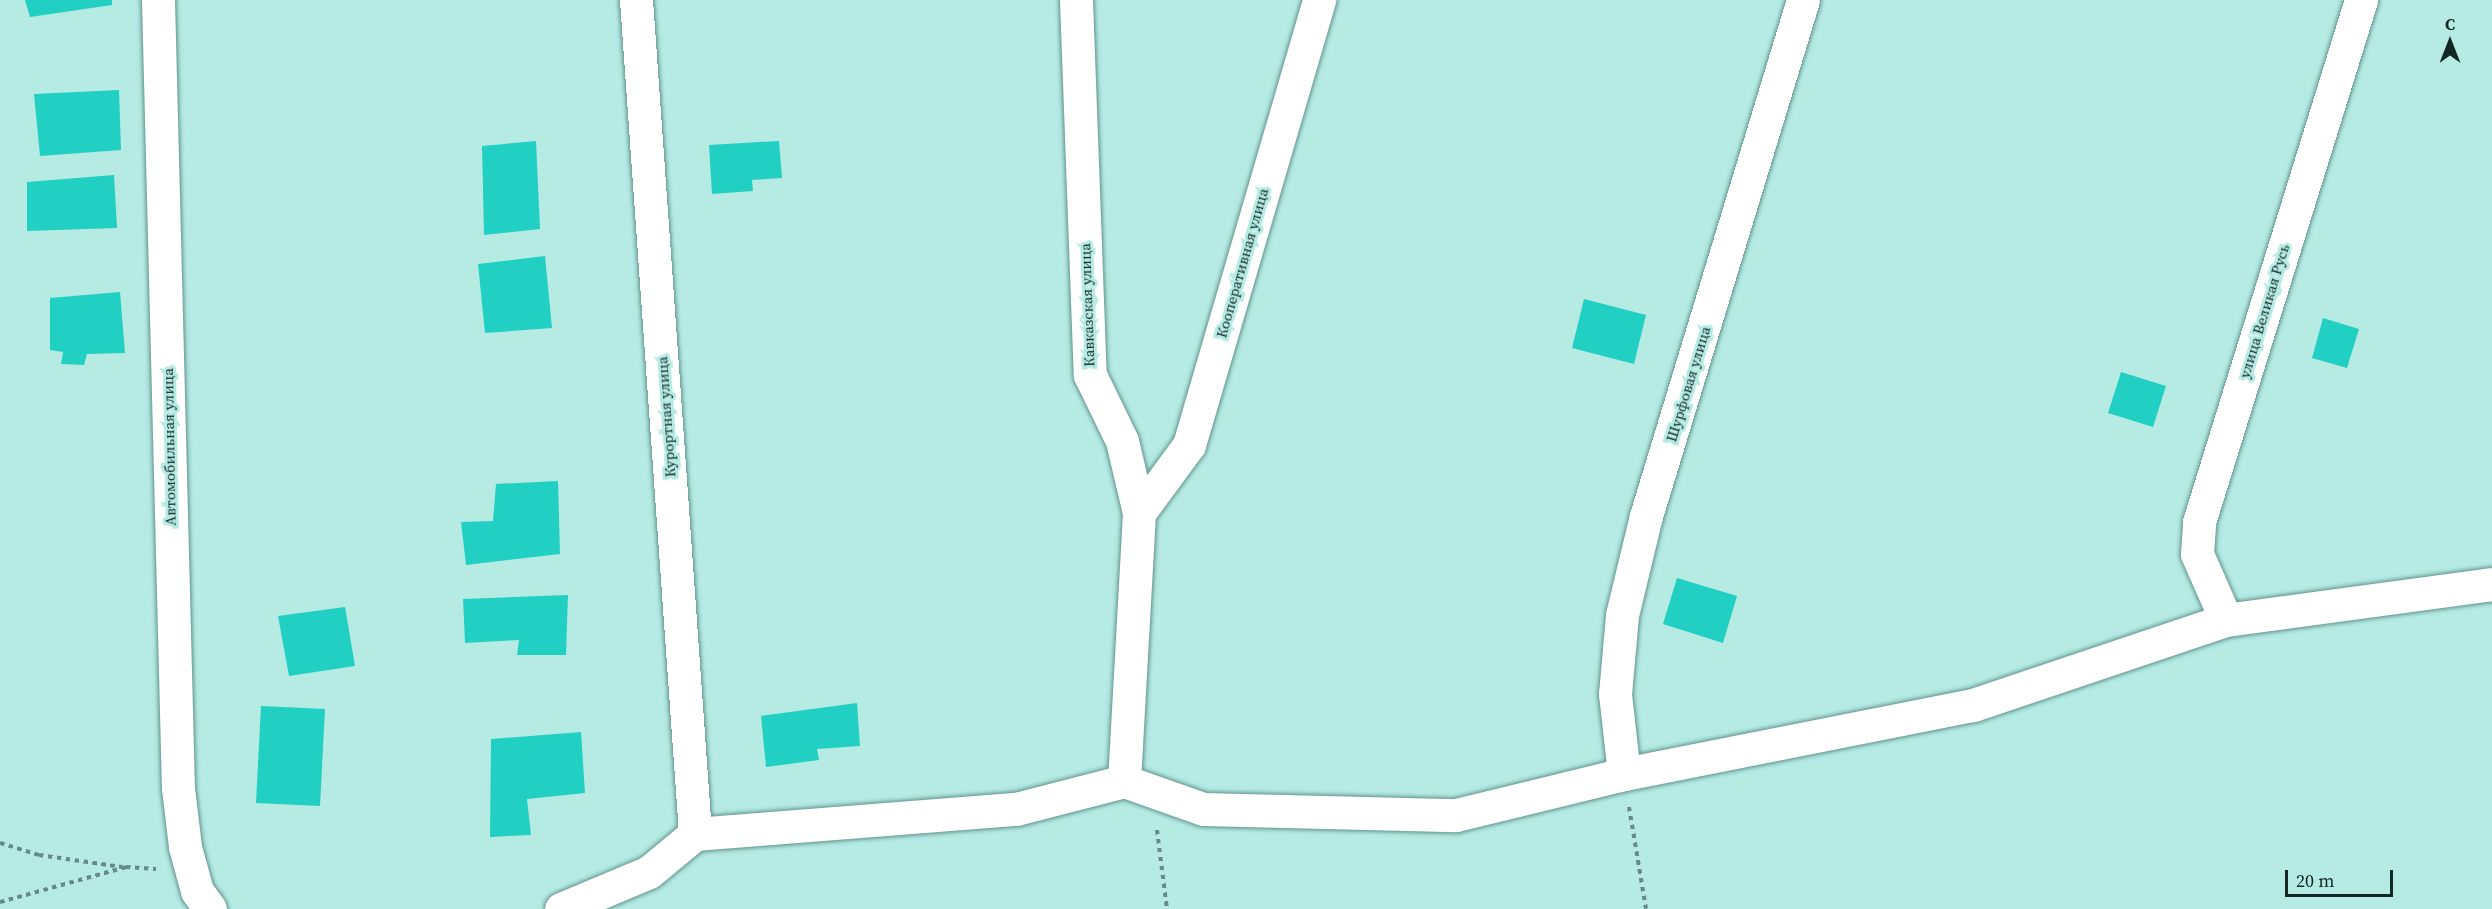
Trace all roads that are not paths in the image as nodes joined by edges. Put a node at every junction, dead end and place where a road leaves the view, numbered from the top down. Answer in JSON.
{"nodes":[{"id":1,"x":158,"y":0,"type":"edge"},
{"id":2,"x":636,"y":0,"type":"edge"},
{"id":3,"x":1076,"y":0,"type":"edge"},
{"id":4,"x":1320,"y":0,"type":"edge"},
{"id":5,"x":1803,"y":0,"type":"edge"},
{"id":6,"x":2361,"y":0,"type":"edge"},
{"id":7,"x":1139,"y":513,"type":"junction"},
{"id":8,"x":2492,"y":584,"type":"edge"},
{"id":9,"x":2226,"y":620,"type":"junction"},
{"id":10,"x":1624,"y":774,"type":"junction"},
{"id":11,"x":1137,"y":788,"type":"junction"},
{"id":12,"x":695,"y":834,"type":"junction"},
{"id":13,"x":200,"y":891,"type":"edge"},
{"id":14,"x":561,"y":909,"type":"edge"}],
"edges":[{"from":1,"to":13,"type":"street","name":"Автомобильная улица"},
{"from":2,"to":12,"type":"street","name":"Курортная улица"},
{"from":3,"to":7,"type":"street","name":"Кавказская улица"},
{"from":4,"to":7,"type":"street","name":"Кооперативная улица"},
{"from":5,"to":10,"type":"street","name":"Шурфовая улица"},
{"from":6,"to":9,"type":"street","name":"улица Великая Русь"},
{"from":7,"to":11,"type":"street","name":"Кавказская улица"},
{"from":8,"to":9,"type":"street"},
{"from":9,"to":10,"type":"street"},
{"from":10,"to":11,"type":"street"},
{"from":11,"to":12,"type":"street"},
{"from":12,"to":14,"type":"street"}]}
